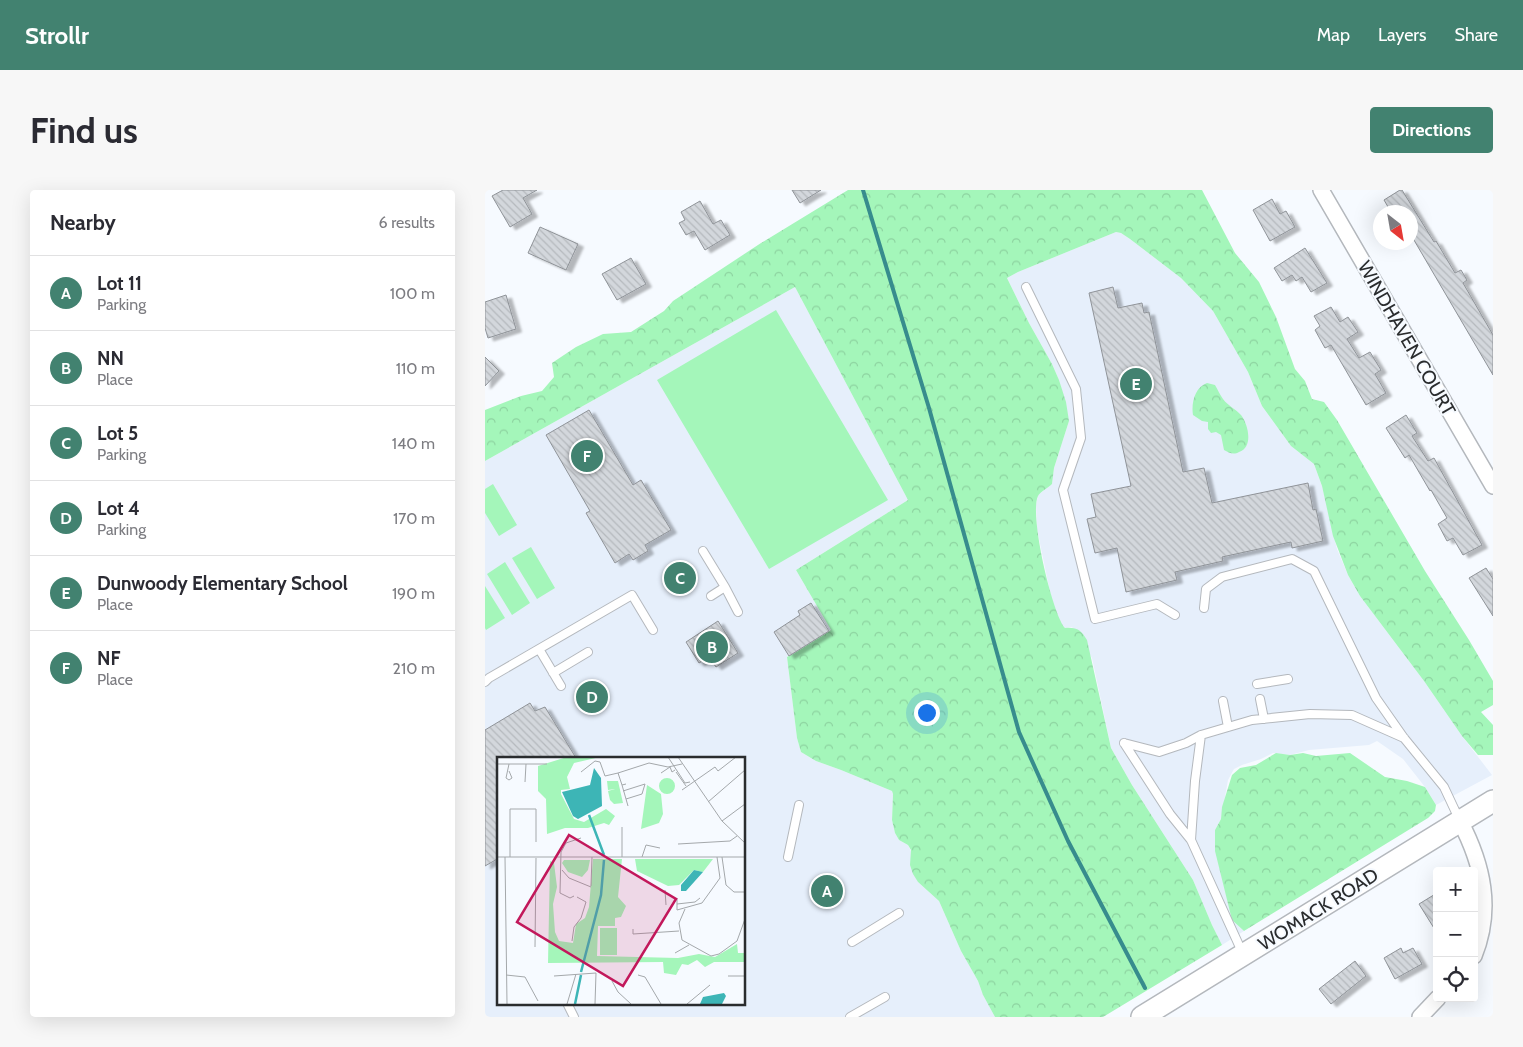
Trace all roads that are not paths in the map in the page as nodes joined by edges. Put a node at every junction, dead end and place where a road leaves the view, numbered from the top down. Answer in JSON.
{"nodes":[{"id":1,"x":1321,"y":190,"type":"edge"},
{"id":2,"x":1026,"y":287,"type":"dead end"},
{"id":3,"x":1493,"y":486,"type":"edge"},
{"id":4,"x":703,"y":551,"type":"dead end"},
{"id":5,"x":725,"y":587,"type":"junction"},
{"id":6,"x":711,"y":596,"type":"dead end"},
{"id":7,"x":1204,"y":608,"type":"dead end"},
{"id":8,"x":738,"y":612,"type":"dead end"},
{"id":9,"x":1175,"y":615,"type":"dead end"},
{"id":10,"x":653,"y":630,"type":"dead end"},
{"id":11,"x":539,"y":649,"type":"junction"},
{"id":12,"x":588,"y":652,"type":"dead end"},
{"id":13,"x":553,"y":673,"type":"junction"},
{"id":14,"x":1289,"y":679,"type":"dead end"},
{"id":15,"x":485,"y":682,"type":"edge"},
{"id":16,"x":1257,"y":684,"type":"dead end"},
{"id":17,"x":561,"y":686,"type":"dead end"},
{"id":18,"x":1260,"y":699,"type":"dead end"},
{"id":19,"x":1223,"y":701,"type":"dead end"},
{"id":20,"x":1264,"y":719,"type":"junction"},
{"id":21,"x":1228,"y":727,"type":"junction"},
{"id":22,"x":1201,"y":735,"type":"junction"},
{"id":23,"x":1404,"y":738,"type":"junction"},
{"id":24,"x":1493,"y":801,"type":"edge"},
{"id":25,"x":799,"y":805,"type":"dead end"},
{"id":26,"x":1460,"y":821,"type":"junction"},
{"id":27,"x":1191,"y":840,"type":"junction"},
{"id":28,"x":787,"y":857,"type":"dead end"},
{"id":29,"x":899,"y":913,"type":"dead end"},
{"id":30,"x":852,"y":942,"type":"dead end"},
{"id":31,"x":1478,"y":950,"type":"edge"},
{"id":32,"x":1243,"y":955,"type":"junction"},
{"id":33,"x":885,"y":997,"type":"dead end"},
{"id":34,"x":1434,"y":1002,"type":"edge"},
{"id":35,"x":568,"y":1004,"type":"edge"},
{"id":36,"x":574,"y":1017,"type":"edge"},
{"id":37,"x":850,"y":1017,"type":"edge"},
{"id":38,"x":1142,"y":1017,"type":"edge"},
{"id":39,"x":1420,"y":1017,"type":"edge"}],
"edges":[{"from":1,"to":3,"type":"street","name":"WINDHAVEN COURT"},
{"from":2,"to":9,"type":"lane"},
{"from":4,"to":5,"type":"lane"},
{"from":5,"to":6,"type":"lane"},
{"from":5,"to":8,"type":"lane"},
{"from":7,"to":23,"type":"lane"},
{"from":10,"to":11,"type":"lane"},
{"from":11,"to":13,"type":"lane"},
{"from":11,"to":15,"type":"lane"},
{"from":12,"to":13,"type":"lane"},
{"from":13,"to":17,"type":"lane"},
{"from":14,"to":16,"type":"lane"},
{"from":18,"to":20,"type":"lane"},
{"from":19,"to":21,"type":"lane"},
{"from":20,"to":21,"type":"lane"},
{"from":20,"to":23,"type":"lane"},
{"from":21,"to":22,"type":"lane"},
{"from":22,"to":27,"type":"lane"},
{"from":22,"to":27,"type":"lane"},
{"from":23,"to":26,"type":"lane"},
{"from":24,"to":26,"type":"street","name":"WOMACK ROAD"},
{"from":25,"to":28,"type":"lane"},
{"from":26,"to":31,"type":"street"},
{"from":26,"to":32,"type":"street","name":"WOMACK ROAD"},
{"from":27,"to":32,"type":"lane"},
{"from":29,"to":30,"type":"lane"},
{"from":32,"to":38,"type":"street","name":"WOMACK ROAD"},
{"from":33,"to":37,"type":"lane"},
{"from":34,"to":39,"type":"street"},
{"from":35,"to":36,"type":"lane"}]}
